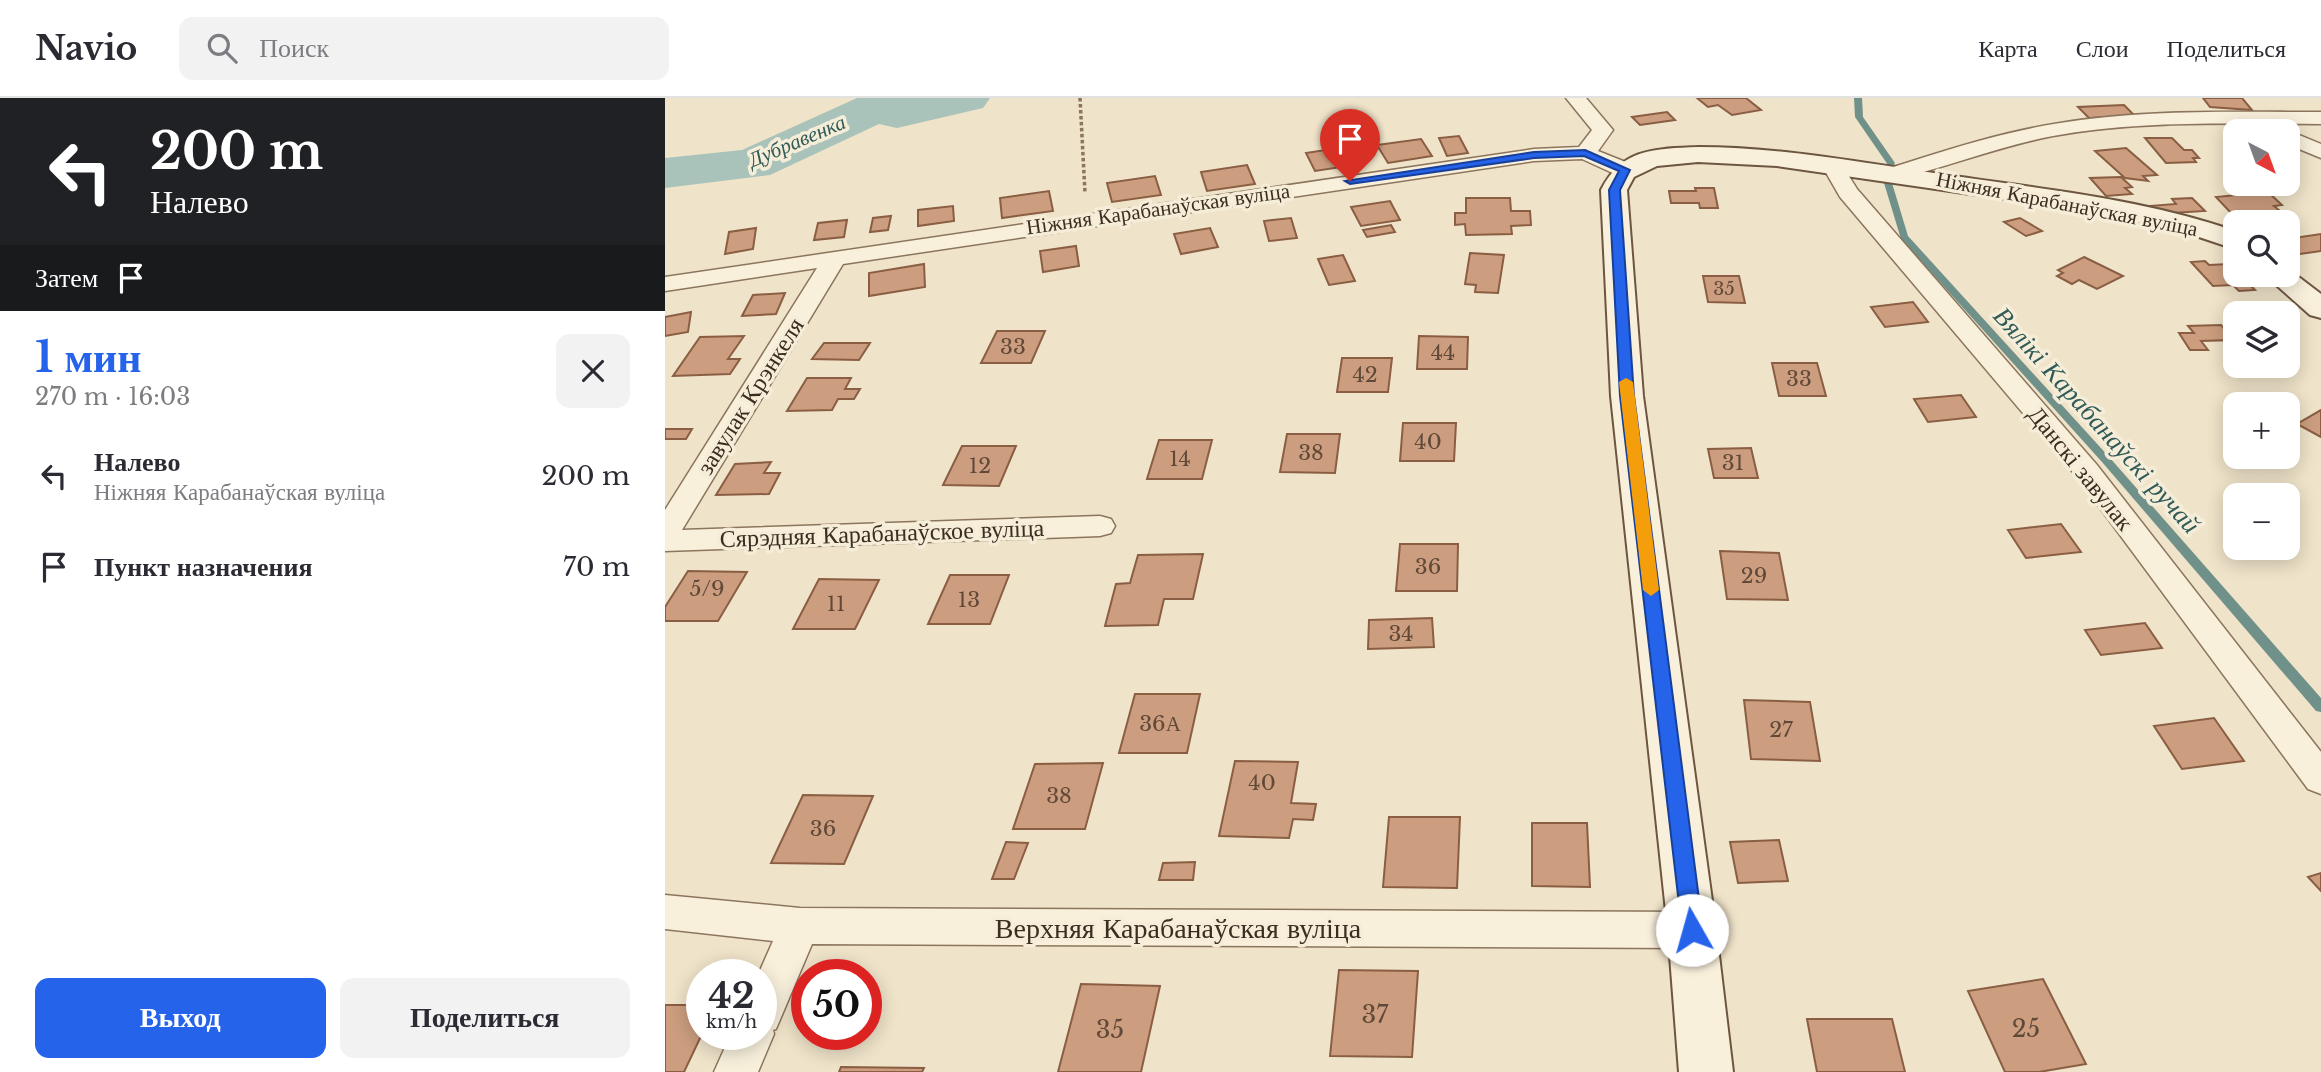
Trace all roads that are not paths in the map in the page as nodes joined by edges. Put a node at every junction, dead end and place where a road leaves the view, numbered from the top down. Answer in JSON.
{"nodes":[{"id":1,"x":1576,"y":98,"type":"edge"},
{"id":2,"x":2279,"y":98,"type":"edge"},
{"id":3,"x":2321,"y":118,"type":"edge"},
{"id":4,"x":2288,"y":119,"type":"edge"},
{"id":5,"x":2223,"y":123,"type":"edge"},
{"id":6,"x":2300,"y":125,"type":"edge"},
{"id":7,"x":2300,"y":134,"type":"edge"},
{"id":8,"x":2321,"y":152,"type":"edge"},
{"id":9,"x":1585,"y":153,"type":"junction"},
{"id":10,"x":1832,"y":164,"type":"junction"},
{"id":11,"x":1625,"y":170,"type":"junction"},
{"id":12,"x":1898,"y":173,"type":"junction"},
{"id":13,"x":2223,"y":237,"type":"edge"},
{"id":14,"x":834,"y":259,"type":"junction"},
{"id":15,"x":665,"y":284,"type":"edge"},
{"id":16,"x":2294,"y":287,"type":"edge"},
{"id":17,"x":2321,"y":309,"type":"edge"},
{"id":18,"x":1100,"y":526,"type":"dead end"},
{"id":19,"x":665,"y":534,"type":"edge"},
{"id":20,"x":665,"y":541,"type":"edge"},
{"id":21,"x":2321,"y":779,"type":"edge"},
{"id":22,"x":665,"y":912,"type":"edge"},
{"id":23,"x":800,"y":926,"type":"junction"},
{"id":24,"x":1692,"y":930,"type":"junction"},
{"id":25,"x":777,"y":978,"type":"edge"},
{"id":26,"x":746,"y":1050,"type":"edge"},
{"id":27,"x":736,"y":1072,"type":"edge"},
{"id":28,"x":1706,"y":1072,"type":"edge"}],
"edges":[{"from":1,"to":9,"type":"street"},
{"from":2,"to":4,"type":"street"},
{"from":3,"to":6,"type":"street","name":"Ніжняя Карабанаўская вуліца"},
{"from":5,"to":12,"type":"street","name":"Ніжняя Карабанаўская вуліца"},
{"from":7,"to":8,"type":"street"},
{"from":9,"to":11,"type":"street","name":"Ніжняя Карабанаўская вуліца"},
{"from":9,"to":14,"type":"street","name":"Ніжняя Карабанаўская вуліца"},
{"from":10,"to":11,"type":"main road","name":"Ніжняя Карабанаўская вуліца"},
{"from":10,"to":12,"type":"main road","name":"Ніжняя Карабанаўская вуліца"},
{"from":10,"to":21,"type":"street","name":"Данскі завулак"},
{"from":11,"to":24,"type":"main road"},
{"from":12,"to":13,"type":"main road","name":"Ніжняя Карабанаўская вуліца"},
{"from":14,"to":15,"type":"street","name":"Ніжняя Карабанаўская вуліца"},
{"from":14,"to":19,"type":"street","name":"завулак Крэнкеля"},
{"from":16,"to":17,"type":"main road"},
{"from":18,"to":20,"type":"street","name":"Сярэдняя Карабанаўское вуліца"},
{"from":22,"to":23,"type":"street","name":"Верхняя Карабанаўская вуліца"},
{"from":23,"to":24,"type":"street","name":"Верхняя Карабанаўская вуліца"},
{"from":23,"to":25,"type":"street"},
{"from":24,"to":28,"type":"main road"},
{"from":26,"to":27,"type":"street"}]}
